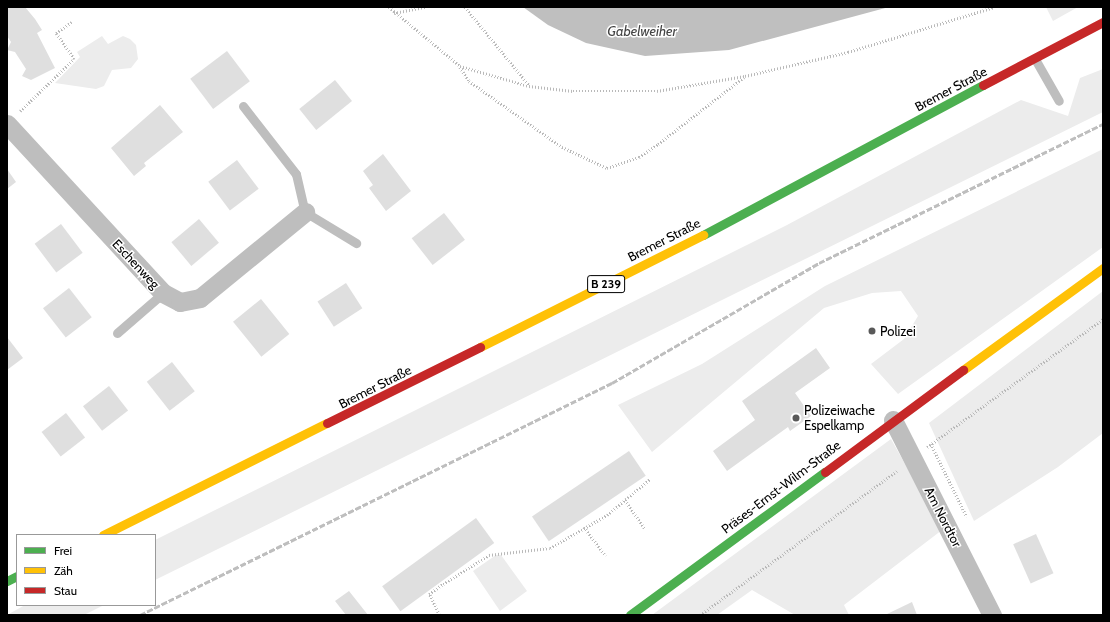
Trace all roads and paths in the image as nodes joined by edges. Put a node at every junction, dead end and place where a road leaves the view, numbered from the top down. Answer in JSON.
{"nodes":[{"id":1,"x":388,"y":7,"type":"edge"},
{"id":2,"x":425,"y":7,"type":"edge"},
{"id":3,"x":465,"y":7,"type":"edge"},
{"id":4,"x":994,"y":7,"type":"edge"},
{"id":5,"x":394,"y":13,"type":"junction"},
{"id":6,"x":72,"y":22,"type":"dead end"},
{"id":7,"x":1103,"y":22,"type":"edge"},
{"id":8,"x":1034,"y":59,"type":"junction"},
{"id":9,"x":460,"y":66,"type":"junction"},
{"id":10,"x":745,"y":76,"type":"junction"},
{"id":11,"x":529,"y":86,"type":"junction"},
{"id":12,"x":1059,"y":101,"type":"dead end"},
{"id":13,"x":243,"y":106,"type":"dead end"},
{"id":14,"x":13,"y":119,"type":"edge"},
{"id":15,"x":305,"y":212,"type":"junction"},
{"id":16,"x":356,"y":243,"type":"dead end"},
{"id":17,"x":1103,"y":268,"type":"edge"},
{"id":18,"x":163,"y":294,"type":"junction"},
{"id":19,"x":117,"y":333,"type":"dead end"},
{"id":20,"x":893,"y":420,"type":"junction"},
{"id":21,"x":650,"y":479,"type":"dead end"},
{"id":22,"x":625,"y":500,"type":"junction"},
{"id":23,"x":584,"y":527,"type":"junction"},
{"id":24,"x":645,"y":529,"type":"dead end"},
{"id":25,"x":105,"y":534,"type":"edge"},
{"id":26,"x":606,"y":556,"type":"dead end"},
{"id":27,"x":16,"y":576,"type":"edge"},
{"id":28,"x":7,"y":581,"type":"edge"},
{"id":29,"x":439,"y":615,"type":"edge"},
{"id":30,"x":630,"y":615,"type":"edge"},
{"id":31,"x":992,"y":615,"type":"edge"}],
"edges":[{"from":1,"to":5,"type":"path"},
{"from":2,"to":5,"type":"path"},
{"from":3,"to":11,"type":"path"},
{"from":4,"to":10,"type":"path"},
{"from":5,"to":9,"type":"path"},
{"from":6,"to":14,"type":"path"},
{"from":7,"to":8,"type":"main road","name":"Bremer Straße","number":"B 239"},
{"from":8,"to":12,"type":"lane"},
{"from":8,"to":25,"type":"main road","name":"Bremer Straße","number":"B 239"},
{"from":9,"to":10,"type":"path"},
{"from":9,"to":11,"type":"path"},
{"from":10,"to":11,"type":"path"},
{"from":13,"to":15,"type":"lane"},
{"from":14,"to":18,"type":"street","name":"Eschenweg"},
{"from":15,"to":16,"type":"lane"},
{"from":15,"to":18,"type":"street","name":"Eschenweg"},
{"from":17,"to":20,"type":"main road","name":"Präses-Ernst-Wilm-Straße"},
{"from":18,"to":19,"type":"lane"},
{"from":20,"to":30,"type":"main road","name":"Präses-Ernst-Wilm-Straße"},
{"from":20,"to":31,"type":"street","name":"Am Nordtor"},
{"from":21,"to":22,"type":"path"},
{"from":22,"to":23,"type":"path"},
{"from":22,"to":24,"type":"path"},
{"from":23,"to":26,"type":"path"},
{"from":23,"to":29,"type":"path"},
{"from":27,"to":28,"type":"main road"}]}
